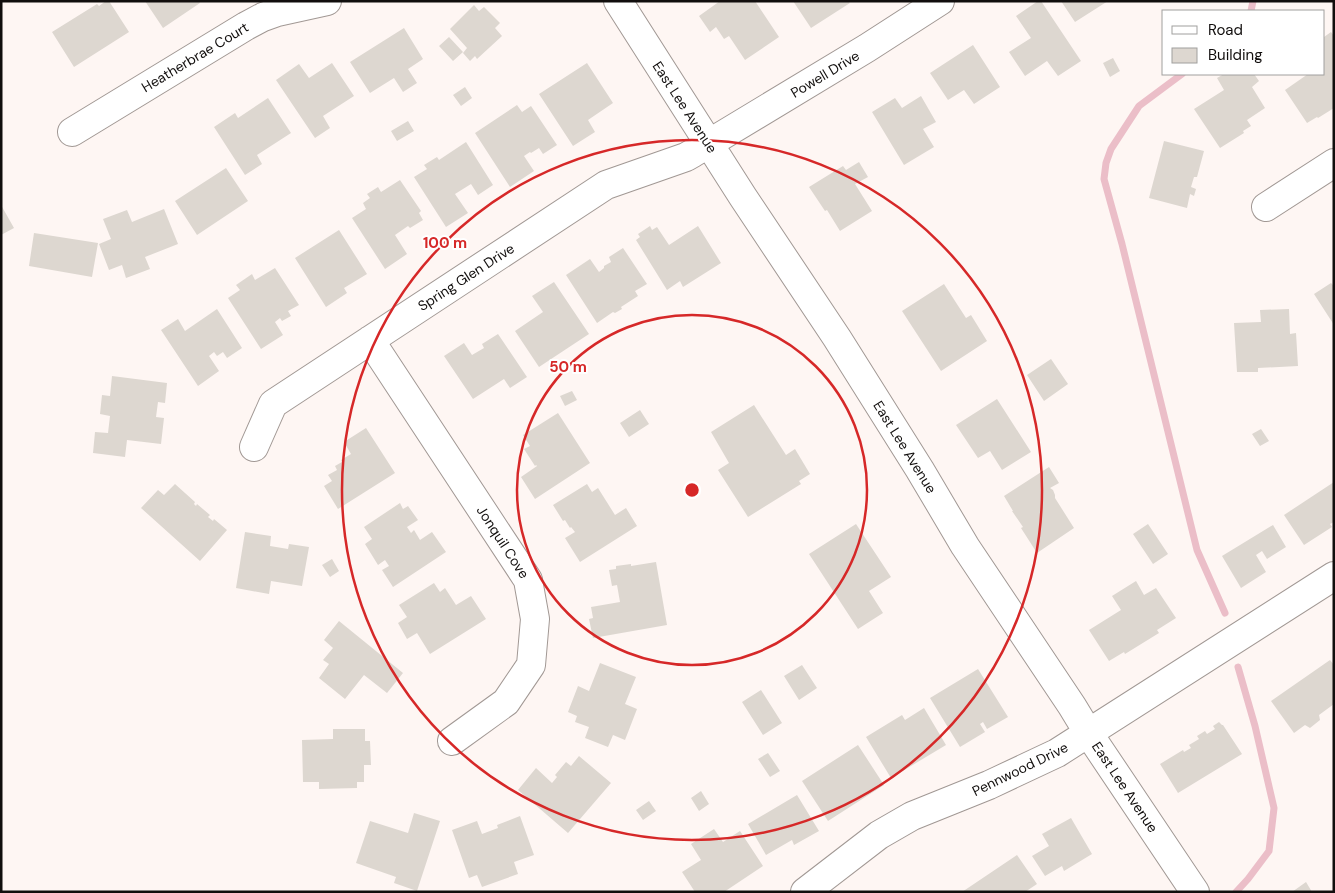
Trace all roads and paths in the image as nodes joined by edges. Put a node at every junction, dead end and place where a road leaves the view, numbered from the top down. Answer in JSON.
{"nodes":[{"id":1,"x":327,"y":1,"type":"edge"},
{"id":2,"x":618,"y":1,"type":"edge"},
{"id":3,"x":940,"y":1,"type":"edge"},
{"id":4,"x":72,"y":132,"type":"dead end"},
{"id":5,"x":709,"y":144,"type":"junction"},
{"id":6,"x":1334,"y":163,"type":"edge"},
{"id":7,"x":1266,"y":207,"type":"dead end"},
{"id":8,"x":370,"y":340,"type":"junction"},
{"id":9,"x":254,"y":446,"type":"dead end"},
{"id":10,"x":1334,"y":576,"type":"edge"},
{"id":11,"x":1088,"y":734,"type":"junction"},
{"id":12,"x":452,"y":741,"type":"dead end"},
{"id":13,"x":804,"y":892,"type":"edge"},
{"id":14,"x":1195,"y":892,"type":"edge"}],
"edges":[{"from":1,"to":4,"type":"street","name":"Heatherbrae Court"},
{"from":2,"to":5,"type":"street","name":"East Lee Avenue"},
{"from":3,"to":5,"type":"street","name":"Powell Drive"},
{"from":5,"to":8,"type":"street","name":"Spring Glen Drive"},
{"from":5,"to":11,"type":"street","name":"East Lee Avenue"},
{"from":6,"to":7,"type":"street"},
{"from":8,"to":9,"type":"street","name":"Spring Glen Drive"},
{"from":8,"to":12,"type":"street","name":"Jonquil Cove"},
{"from":10,"to":11,"type":"street","name":"Pennwood Drive"},
{"from":11,"to":13,"type":"street","name":"Pennwood Drive"},
{"from":11,"to":14,"type":"street","name":"East Lee Avenue"}]}
